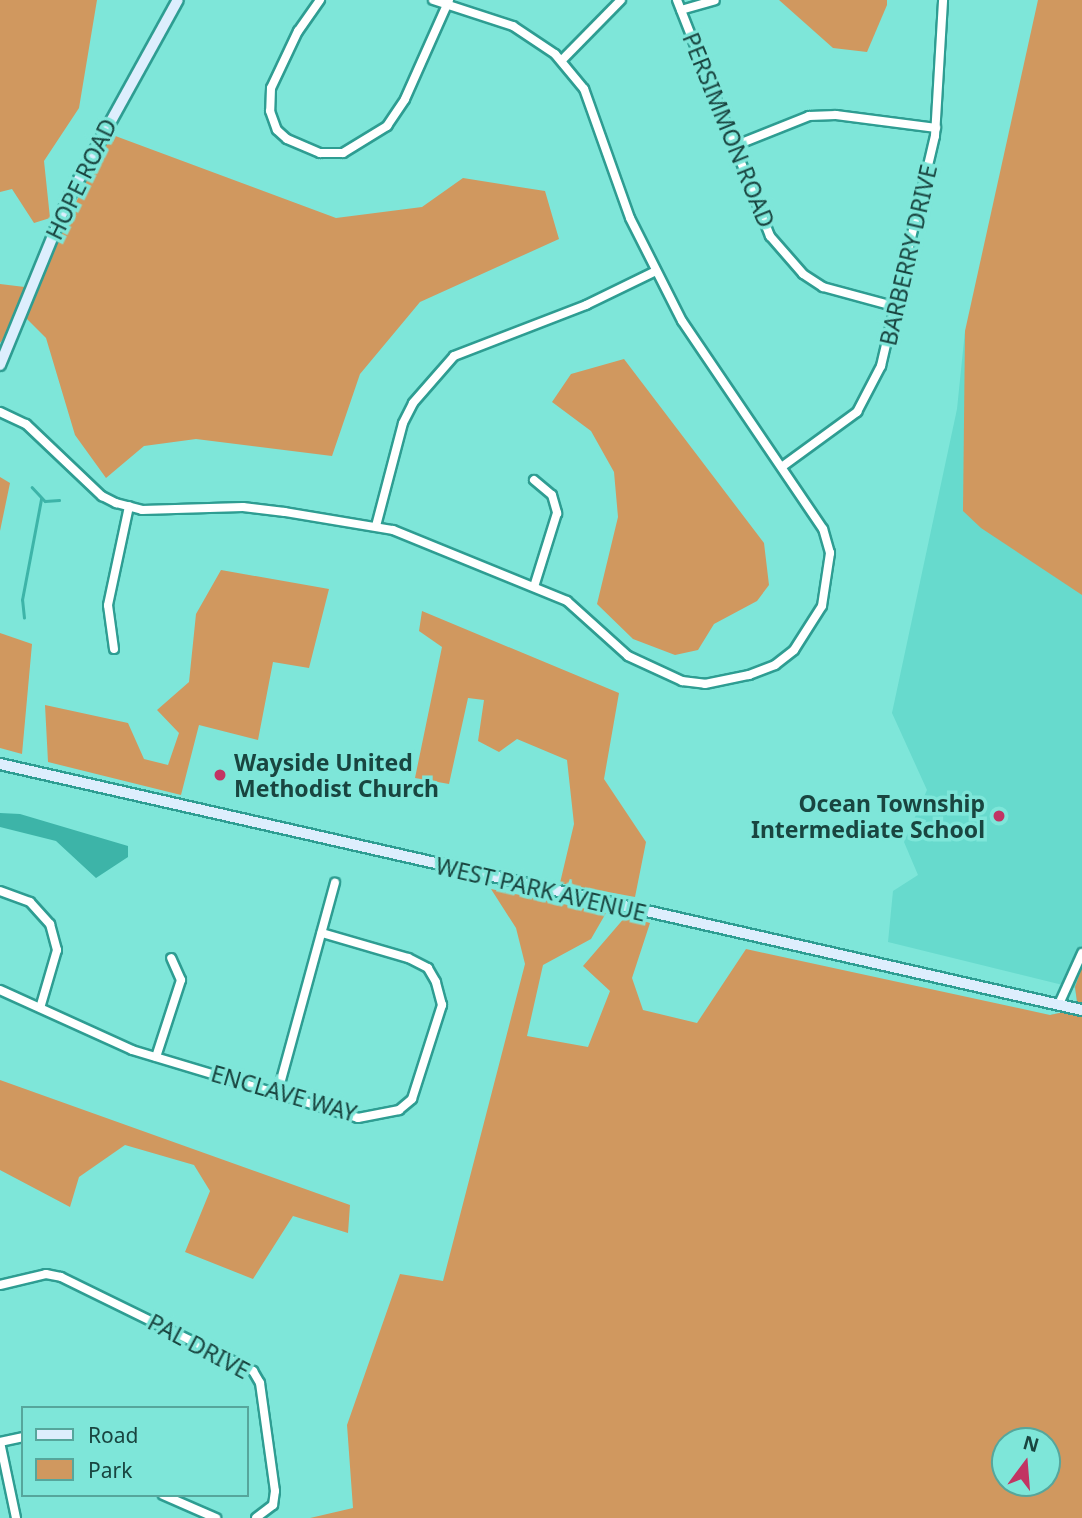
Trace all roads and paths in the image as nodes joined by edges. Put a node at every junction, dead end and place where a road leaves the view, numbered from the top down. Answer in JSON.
{"nodes":[{"id":1,"x":178,"y":0,"type":"edge"},
{"id":2,"x":320,"y":0,"type":"edge"},
{"id":3,"x":433,"y":0,"type":"edge"},
{"id":4,"x":621,"y":0,"type":"edge"},
{"id":5,"x":677,"y":0,"type":"edge"},
{"id":6,"x":715,"y":0,"type":"edge"},
{"id":7,"x":943,"y":0,"type":"edge"},
{"id":8,"x":448,"y":2,"type":"edge"},
{"id":9,"x":681,"y":10,"type":"junction"},
{"id":10,"x":562,"y":60,"type":"junction"},
{"id":11,"x":936,"y":128,"type":"junction"},
{"id":12,"x":734,"y":146,"type":"junction"},
{"id":13,"x":656,"y":271,"type":"junction"},
{"id":14,"x":897,"y":307,"type":"junction"},
{"id":15,"x":0,"y":365,"type":"edge"},
{"id":16,"x":0,"y":412,"type":"edge"},
{"id":17,"x":783,"y":466,"type":"junction"},
{"id":18,"x":534,"y":480,"type":"dead end"},
{"id":19,"x":129,"y":506,"type":"junction"},
{"id":20,"x":376,"y":526,"type":"junction"},
{"id":21,"x":534,"y":587,"type":"junction"},
{"id":22,"x":114,"y":649,"type":"dead end"},
{"id":23,"x":0,"y":764,"type":"edge"},
{"id":24,"x":335,"y":883,"type":"dead end"},
{"id":25,"x":0,"y":891,"type":"edge"},
{"id":26,"x":322,"y":933,"type":"junction"},
{"id":27,"x":1082,"y":953,"type":"edge"},
{"id":28,"x":171,"y":958,"type":"dead end"},
{"id":29,"x":0,"y":990,"type":"edge"},
{"id":30,"x":1059,"y":1004,"type":"junction"},
{"id":31,"x":40,"y":1008,"type":"junction"},
{"id":32,"x":1082,"y":1010,"type":"edge"},
{"id":33,"x":156,"y":1057,"type":"junction"},
{"id":34,"x":278,"y":1091,"type":"junction"},
{"id":35,"x":0,"y":1286,"type":"edge"},
{"id":36,"x":21,"y":1437,"type":"edge"},
{"id":37,"x":0,"y":1442,"type":"edge"},
{"id":38,"x":168,"y":1497,"type":"edge"},
{"id":39,"x":16,"y":1518,"type":"edge"},
{"id":40,"x":216,"y":1518,"type":"edge"},
{"id":41,"x":256,"y":1518,"type":"edge"}],
"edges":[{"from":1,"to":15,"type":"street","name":"HOPE ROAD"},
{"from":2,"to":8,"type":"street"},
{"from":3,"to":8,"type":"street"},
{"from":4,"to":10,"type":"street"},
{"from":5,"to":9,"type":"street","name":"PERSIMMON ROAD"},
{"from":6,"to":9,"type":"street"},
{"from":7,"to":11,"type":"street","name":"BARBERRY DRIVE"},
{"from":8,"to":10,"type":"street"},
{"from":9,"to":12,"type":"street","name":"PERSIMMON ROAD"},
{"from":10,"to":13,"type":"street"},
{"from":11,"to":12,"type":"street"},
{"from":11,"to":14,"type":"street","name":"BARBERRY DRIVE"},
{"from":12,"to":14,"type":"street","name":"PERSIMMON ROAD"},
{"from":13,"to":17,"type":"street"},
{"from":13,"to":20,"type":"street"},
{"from":14,"to":17,"type":"street","name":"BARBERRY DRIVE"},
{"from":16,"to":19,"type":"street"},
{"from":17,"to":21,"type":"street"},
{"from":18,"to":21,"type":"street"},
{"from":19,"to":20,"type":"street"},
{"from":19,"to":22,"type":"street"},
{"from":20,"to":21,"type":"street"},
{"from":23,"to":30,"type":"street","name":"WEST PARK AVENUE"},
{"from":24,"to":26,"type":"street"},
{"from":25,"to":31,"type":"street"},
{"from":26,"to":34,"type":"street"},
{"from":26,"to":34,"type":"street","name":"ENCLAVE WAY"},
{"from":27,"to":30,"type":"street"},
{"from":28,"to":33,"type":"street"},
{"from":29,"to":31,"type":"street","name":"ENCLAVE WAY"},
{"from":30,"to":32,"type":"street","name":"WEST PARK AVENUE"},
{"from":31,"to":33,"type":"street","name":"ENCLAVE WAY"},
{"from":33,"to":34,"type":"street","name":"ENCLAVE WAY"},
{"from":35,"to":41,"type":"street","name":"PAL DRIVE"},
{"from":36,"to":37,"type":"street"},
{"from":37,"to":39,"type":"street"},
{"from":38,"to":40,"type":"street"}]}
